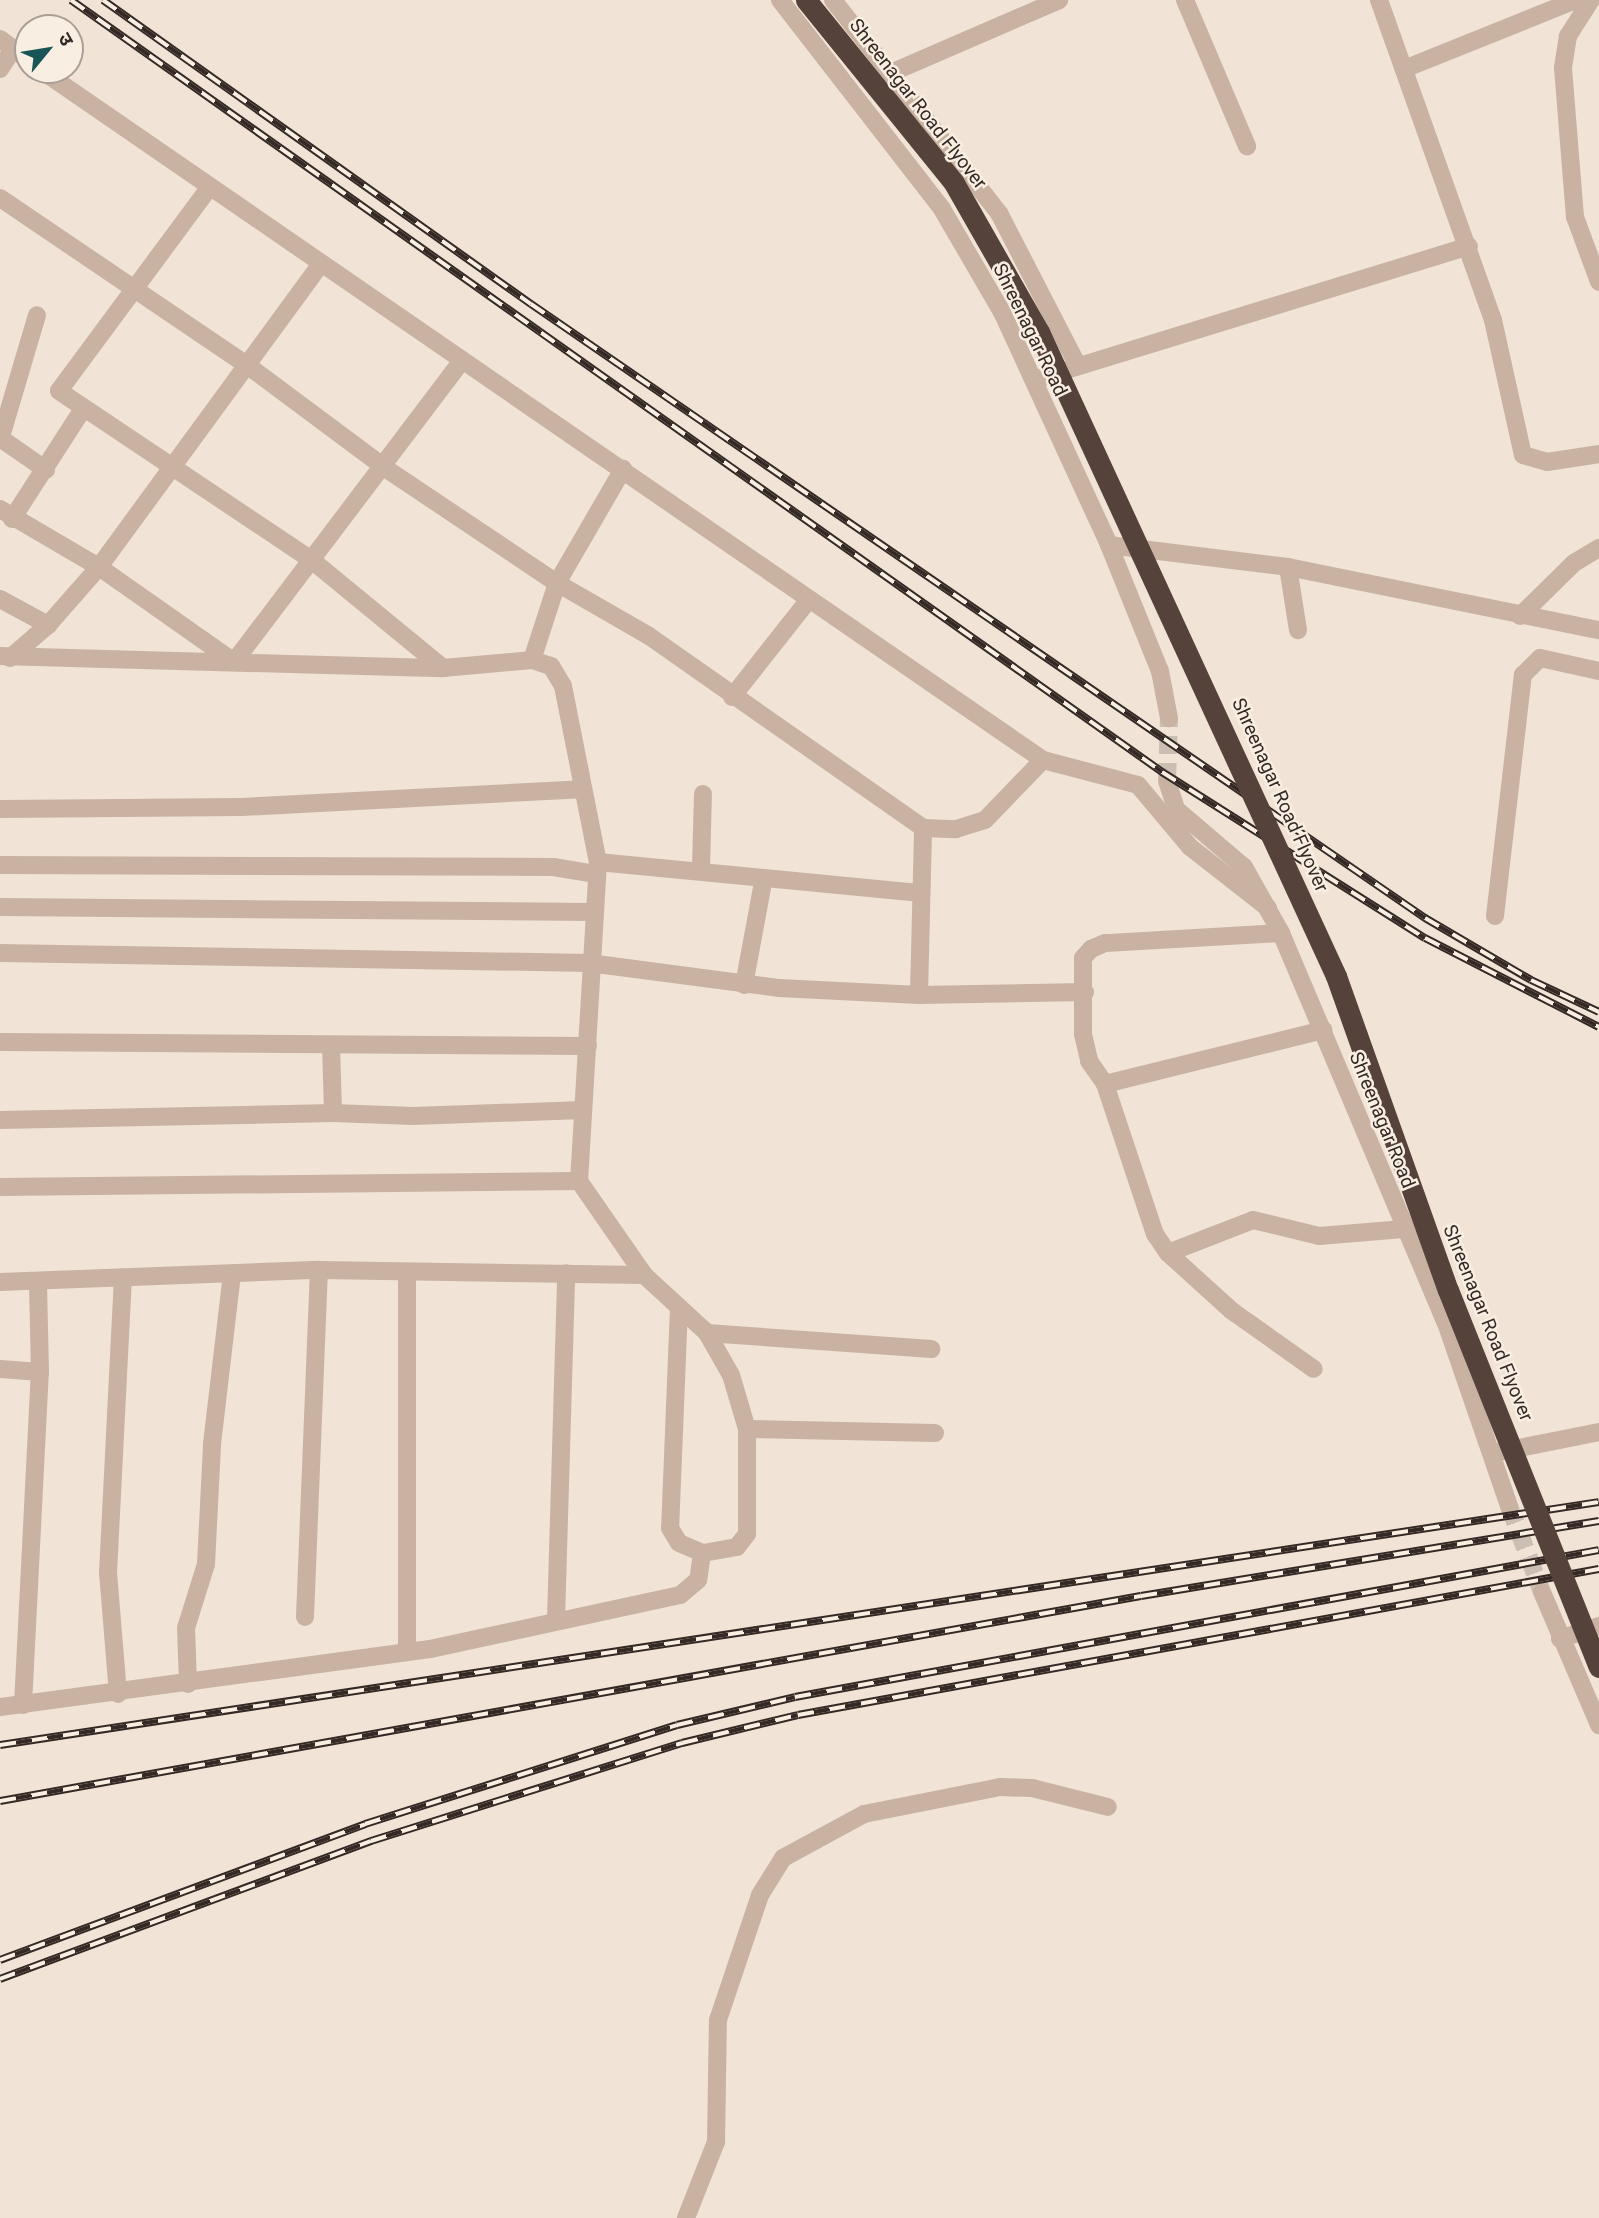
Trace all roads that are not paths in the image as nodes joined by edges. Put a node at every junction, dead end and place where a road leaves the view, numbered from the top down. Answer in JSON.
{"nodes":[{"id":1,"x":780,"y":0,"type":"edge"},
{"id":2,"x":806,"y":0,"type":"edge"},
{"id":3,"x":833,"y":0,"type":"edge"},
{"id":4,"x":1059,"y":0,"type":"edge"},
{"id":5,"x":1185,"y":0,"type":"edge"},
{"id":6,"x":1576,"y":0,"type":"edge"},
{"id":7,"x":1591,"y":0,"type":"edge"},
{"id":8,"x":1384,"y":2,"type":"edge"},
{"id":9,"x":6,"y":44,"type":"edge"},
{"id":10,"x":0,"y":69,"type":"edge"},
{"id":11,"x":1405,"y":69,"type":"junction"},
{"id":12,"x":893,"y":72,"type":"junction"},
{"id":13,"x":61,"y":84,"type":"edge"},
{"id":14,"x":1247,"y":146,"type":"dead end"},
{"id":15,"x":209,"y":188,"type":"junction"},
{"id":16,"x":0,"y":198,"type":"edge"},
{"id":17,"x":1469,"y":246,"type":"junction"},
{"id":18,"x":319,"y":266,"type":"junction"},
{"id":19,"x":1599,"y":282,"type":"edge"},
{"id":20,"x":131,"y":287,"type":"junction"},
{"id":21,"x":37,"y":315,"type":"dead end"},
{"id":22,"x":462,"y":360,"type":"junction"},
{"id":23,"x":247,"y":365,"type":"junction"},
{"id":24,"x":1079,"y":366,"type":"junction"},
{"id":25,"x":1034,"y":380,"type":"junction"},
{"id":26,"x":83,"y":409,"type":"junction"},
{"id":27,"x":0,"y":439,"type":"edge"},
{"id":28,"x":1599,"y":454,"type":"edge"},
{"id":29,"x":385,"y":468,"type":"junction"},
{"id":30,"x":171,"y":469,"type":"junction"},
{"id":31,"x":622,"y":469,"type":"junction"},
{"id":32,"x":46,"y":470,"type":"junction"},
{"id":33,"x":6,"y":514,"type":"edge"},
{"id":34,"x":1109,"y":545,"type":"junction"},
{"id":35,"x":1599,"y":548,"type":"edge"},
{"id":36,"x":314,"y":562,"type":"junction"},
{"id":37,"x":99,"y":567,"type":"junction"},
{"id":38,"x":1288,"y":567,"type":"junction"},
{"id":39,"x":557,"y":583,"type":"junction"},
{"id":40,"x":0,"y":600,"type":"edge"},
{"id":41,"x":807,"y":601,"type":"junction"},
{"id":42,"x":1520,"y":617,"type":"junction"},
{"id":43,"x":48,"y":625,"type":"junction"},
{"id":44,"x":1298,"y":630,"type":"dead end"},
{"id":45,"x":1599,"y":630,"type":"edge"},
{"id":46,"x":5,"y":657,"type":"edge"},
{"id":47,"x":532,"y":660,"type":"junction"},
{"id":48,"x":234,"y":662,"type":"junction"},
{"id":49,"x":443,"y":668,"type":"junction"},
{"id":50,"x":1599,"y":671,"type":"edge"},
{"id":51,"x":732,"y":697,"type":"junction"},
{"id":52,"x":1169,"y":718,"type":"tunnel mouth"},
{"id":53,"x":1043,"y":760,"type":"junction"},
{"id":54,"x":1167,"y":781,"type":"tunnel mouth"},
{"id":55,"x":582,"y":789,"type":"junction"},
{"id":56,"x":703,"y":794,"type":"dead end"},
{"id":57,"x":0,"y":809,"type":"edge"},
{"id":58,"x":923,"y":828,"type":"junction"},
{"id":59,"x":0,"y":865,"type":"edge"},
{"id":60,"x":597,"y":868,"type":"junction"},
{"id":61,"x":701,"y":868,"type":"junction"},
{"id":62,"x":762,"y":881,"type":"junction"},
{"id":63,"x":919,"y":893,"type":"junction"},
{"id":64,"x":0,"y":907,"type":"edge"},
{"id":65,"x":1268,"y":908,"type":"junction"},
{"id":66,"x":591,"y":912,"type":"junction"},
{"id":67,"x":1495,"y":916,"type":"dead end"},
{"id":68,"x":1281,"y":933,"type":"junction"},
{"id":69,"x":0,"y":953,"type":"edge"},
{"id":70,"x":589,"y":963,"type":"junction"},
{"id":71,"x":744,"y":985,"type":"junction"},
{"id":72,"x":1085,"y":992,"type":"junction"},
{"id":73,"x":919,"y":995,"type":"junction"},
{"id":74,"x":1323,"y":1030,"type":"junction"},
{"id":75,"x":0,"y":1042,"type":"edge"},
{"id":76,"x":331,"y":1045,"type":"junction"},
{"id":77,"x":588,"y":1046,"type":"junction"},
{"id":78,"x":1105,"y":1084,"type":"junction"},
{"id":79,"x":583,"y":1110,"type":"junction"},
{"id":80,"x":333,"y":1112,"type":"junction"},
{"id":81,"x":0,"y":1121,"type":"edge"},
{"id":82,"x":579,"y":1181,"type":"junction"},
{"id":83,"x":0,"y":1188,"type":"edge"},
{"id":84,"x":1404,"y":1229,"type":"junction"},
{"id":85,"x":1168,"y":1253,"type":"junction"},
{"id":86,"x":319,"y":1270,"type":"junction"},
{"id":87,"x":407,"y":1273,"type":"junction"},
{"id":88,"x":566,"y":1273,"type":"junction"},
{"id":89,"x":232,"y":1275,"type":"junction"},
{"id":90,"x":644,"y":1275,"type":"junction"},
{"id":91,"x":123,"y":1278,"type":"junction"},
{"id":92,"x":0,"y":1282,"type":"edge"},
{"id":93,"x":38,"y":1282,"type":"junction"},
{"id":94,"x":679,"y":1307,"type":"junction"},
{"id":95,"x":707,"y":1333,"type":"junction"},
{"id":96,"x":931,"y":1349,"type":"dead end"},
{"id":97,"x":0,"y":1369,"type":"edge"},
{"id":98,"x":1314,"y":1369,"type":"dead end"},
{"id":99,"x":40,"y":1372,"type":"junction"},
{"id":100,"x":747,"y":1429,"type":"junction"},
{"id":101,"x":1599,"y":1432,"type":"edge"},
{"id":102,"x":935,"y":1433,"type":"dead end"},
{"id":103,"x":1491,"y":1454,"type":"junction"},
{"id":104,"x":1509,"y":1506,"type":"tunnel mouth"},
{"id":105,"x":702,"y":1553,"type":"junction"},
{"id":106,"x":1542,"y":1592,"type":"tunnel mouth"},
{"id":107,"x":305,"y":1617,"type":"dead end"},
{"id":108,"x":556,"y":1619,"type":"junction"},
{"id":109,"x":1599,"y":1626,"type":"edge"},
{"id":110,"x":1560,"y":1639,"type":"junction"},
{"id":111,"x":407,"y":1652,"type":"junction"},
{"id":112,"x":1599,"y":1667,"type":"edge"},
{"id":113,"x":188,"y":1684,"type":"junction"},
{"id":114,"x":118,"y":1694,"type":"junction"},
{"id":115,"x":23,"y":1705,"type":"junction"},
{"id":116,"x":0,"y":1707,"type":"edge"},
{"id":117,"x":1599,"y":1724,"type":"edge"},
{"id":118,"x":1108,"y":1807,"type":"dead end"},
{"id":119,"x":686,"y":2218,"type":"edge"}],
"edges":[{"from":1,"to":25,"type":"street","name":"Shreenagar Road"},
{"from":2,"to":112,"type":"highway","name":"Shreenagar Road Flyover","bridge":true},
{"from":3,"to":12,"type":"street"},
{"from":4,"to":12,"type":"street"},
{"from":5,"to":14,"type":"street"},
{"from":6,"to":11,"type":"street"},
{"from":7,"to":19,"type":"street"},
{"from":8,"to":11,"type":"street"},
{"from":9,"to":10,"type":"street"},
{"from":11,"to":17,"type":"street"},
{"from":12,"to":24,"type":"street"},
{"from":13,"to":15,"type":"street"},
{"from":15,"to":18,"type":"street"},
{"from":15,"to":20,"type":"street"},
{"from":16,"to":20,"type":"street"},
{"from":17,"to":24,"type":"street"},
{"from":17,"to":28,"type":"street"},
{"from":18,"to":22,"type":"street"},
{"from":18,"to":23,"type":"street"},
{"from":20,"to":23,"type":"street"},
{"from":20,"to":26,"type":"street"},
{"from":21,"to":27,"type":"street"},
{"from":22,"to":29,"type":"street"},
{"from":22,"to":31,"type":"street"},
{"from":23,"to":29,"type":"street"},
{"from":23,"to":30,"type":"street"},
{"from":24,"to":25,"type":"street"},
{"from":25,"to":34,"type":"street","name":"Shreenagar Road"},
{"from":26,"to":30,"type":"street"},
{"from":26,"to":32,"type":"street"},
{"from":27,"to":32,"type":"street"},
{"from":29,"to":36,"type":"street"},
{"from":29,"to":39,"type":"street"},
{"from":30,"to":36,"type":"street"},
{"from":30,"to":37,"type":"street"},
{"from":31,"to":39,"type":"street"},
{"from":31,"to":41,"type":"street"},
{"from":32,"to":33,"type":"street"},
{"from":33,"to":37,"type":"street"},
{"from":34,"to":38,"type":"street"},
{"from":34,"to":52,"type":"street","name":"Shreenagar Road"},
{"from":35,"to":42,"type":"street"},
{"from":36,"to":48,"type":"street"},
{"from":36,"to":49,"type":"street"},
{"from":37,"to":43,"type":"street"},
{"from":37,"to":48,"type":"street"},
{"from":38,"to":42,"type":"street"},
{"from":38,"to":44,"type":"street"},
{"from":39,"to":47,"type":"street"},
{"from":39,"to":51,"type":"street"},
{"from":40,"to":43,"type":"street"},
{"from":41,"to":51,"type":"street"},
{"from":41,"to":53,"type":"street"},
{"from":42,"to":45,"type":"street"},
{"from":43,"to":46,"type":"street"},
{"from":46,"to":48,"type":"street"},
{"from":47,"to":49,"type":"street"},
{"from":47,"to":55,"type":"street"},
{"from":48,"to":49,"type":"street"},
{"from":50,"to":67,"type":"street"},
{"from":51,"to":58,"type":"street"},
{"from":53,"to":58,"type":"street"},
{"from":53,"to":65,"type":"street"},
{"from":54,"to":65,"type":"street","name":"Shreenagar Road"},
{"from":55,"to":57,"type":"street"},
{"from":55,"to":60,"type":"street"},
{"from":56,"to":61,"type":"street"},
{"from":58,"to":63,"type":"street"},
{"from":59,"to":60,"type":"street"},
{"from":60,"to":61,"type":"street"},
{"from":60,"to":66,"type":"street"},
{"from":61,"to":62,"type":"street"},
{"from":62,"to":63,"type":"street"},
{"from":62,"to":71,"type":"street"},
{"from":63,"to":73,"type":"street"},
{"from":64,"to":66,"type":"street"},
{"from":65,"to":68,"type":"street","name":"Shreenagar Road"},
{"from":66,"to":70,"type":"street"},
{"from":68,"to":72,"type":"street"},
{"from":68,"to":74,"type":"street","name":"Shreenagar Road"},
{"from":69,"to":70,"type":"street"},
{"from":70,"to":71,"type":"street"},
{"from":70,"to":77,"type":"street"},
{"from":71,"to":73,"type":"street"},
{"from":72,"to":73,"type":"street"},
{"from":72,"to":78,"type":"street"},
{"from":74,"to":78,"type":"street"},
{"from":74,"to":84,"type":"street","name":"Shreenagar Road"},
{"from":75,"to":76,"type":"street"},
{"from":76,"to":77,"type":"street"},
{"from":76,"to":80,"type":"street"},
{"from":77,"to":79,"type":"street"},
{"from":78,"to":85,"type":"street"},
{"from":79,"to":80,"type":"street"},
{"from":79,"to":82,"type":"street"},
{"from":80,"to":81,"type":"street"},
{"from":82,"to":83,"type":"street"},
{"from":82,"to":90,"type":"street"},
{"from":84,"to":85,"type":"street"},
{"from":84,"to":103,"type":"street","name":"Shreenagar Road"},
{"from":85,"to":98,"type":"street"},
{"from":86,"to":87,"type":"street"},
{"from":86,"to":89,"type":"street"},
{"from":86,"to":107,"type":"street"},
{"from":87,"to":88,"type":"street"},
{"from":87,"to":111,"type":"street"},
{"from":88,"to":90,"type":"street"},
{"from":88,"to":108,"type":"street"},
{"from":89,"to":91,"type":"street"},
{"from":89,"to":113,"type":"street"},
{"from":90,"to":94,"type":"street"},
{"from":91,"to":93,"type":"street"},
{"from":91,"to":114,"type":"street"},
{"from":92,"to":93,"type":"street"},
{"from":93,"to":99,"type":"street"},
{"from":94,"to":95,"type":"street"},
{"from":94,"to":105,"type":"street"},
{"from":95,"to":96,"type":"street"},
{"from":95,"to":100,"type":"street"},
{"from":97,"to":99,"type":"street"},
{"from":99,"to":115,"type":"street"},
{"from":100,"to":102,"type":"street"},
{"from":100,"to":105,"type":"street"},
{"from":101,"to":103,"type":"street"},
{"from":103,"to":104,"type":"street","name":"Shreenagar Road"},
{"from":105,"to":108,"type":"street"},
{"from":106,"to":110,"type":"street"},
{"from":108,"to":111,"type":"street"},
{"from":109,"to":110,"type":"street"},
{"from":110,"to":117,"type":"street"},
{"from":111,"to":113,"type":"street"},
{"from":113,"to":114,"type":"street"},
{"from":114,"to":115,"type":"street"},
{"from":115,"to":116,"type":"street"},
{"from":118,"to":119,"type":"street"}]}
